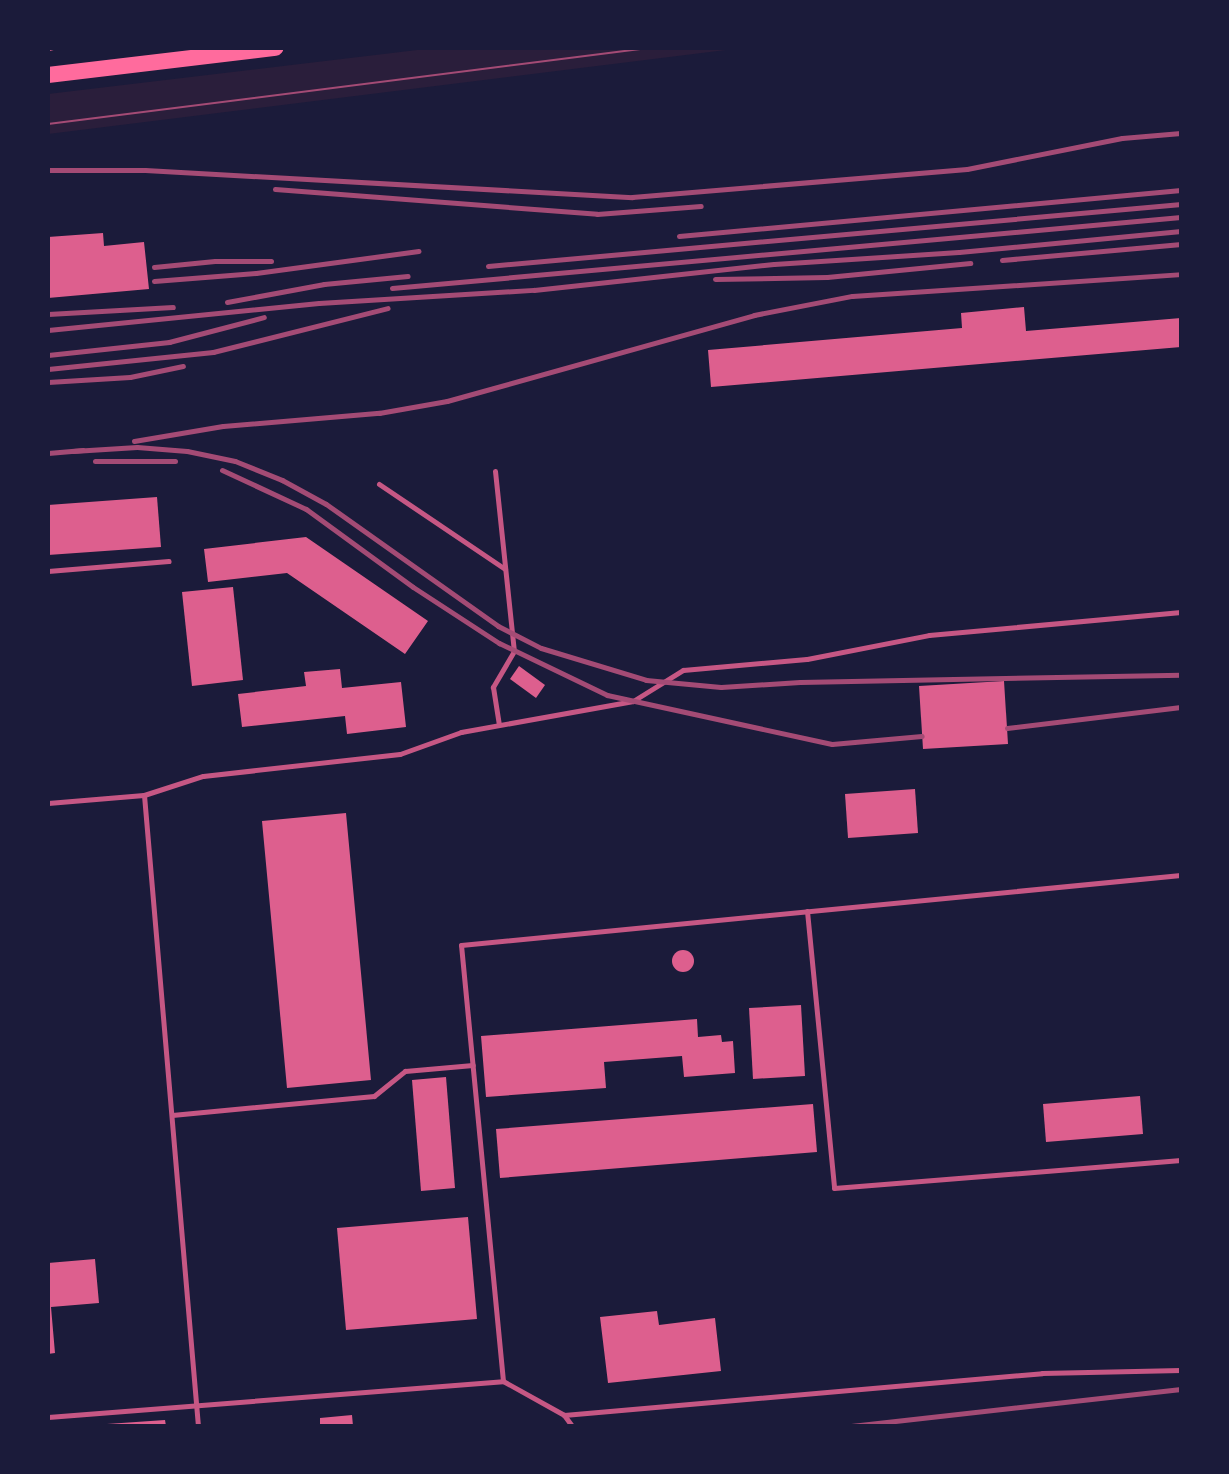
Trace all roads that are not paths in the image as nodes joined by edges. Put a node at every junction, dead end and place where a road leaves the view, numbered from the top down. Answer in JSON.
{"nodes":[{"id":1,"x":275,"y":48,"type":"edge"},
{"id":2,"x":48,"y":75,"type":"edge"},
{"id":3,"x":495,"y":471,"type":"dead end"},
{"id":4,"x":379,"y":484,"type":"dead end"},
{"id":5,"x":169,"y":561,"type":"dead end"},
{"id":6,"x":506,"y":569,"type":"junction"},
{"id":7,"x":48,"y":571,"type":"edge"},
{"id":8,"x":1181,"y":612,"type":"edge"},
{"id":9,"x":499,"y":725,"type":"junction"},
{"id":10,"x":144,"y":795,"type":"junction"},
{"id":11,"x":48,"y":803,"type":"edge"},
{"id":12,"x":1181,"y":875,"type":"edge"},
{"id":13,"x":807,"y":911,"type":"junction"},
{"id":14,"x":473,"y":1065,"type":"junction"},
{"id":15,"x":171,"y":1115,"type":"junction"},
{"id":16,"x":1181,"y":1160,"type":"edge"},
{"id":17,"x":1181,"y":1370,"type":"edge"},
{"id":18,"x":503,"y":1381,"type":"junction"},
{"id":19,"x":196,"y":1405,"type":"junction"},
{"id":20,"x":564,"y":1415,"type":"junction"},
{"id":21,"x":48,"y":1417,"type":"edge"},
{"id":22,"x":198,"y":1426,"type":"edge"},
{"id":23,"x":572,"y":1426,"type":"edge"}],
"edges":[{"from":1,"to":2,"type":"highway"},
{"from":3,"to":6,"type":"lane"},
{"from":4,"to":6,"type":"lane"},
{"from":5,"to":7,"type":"lane"},
{"from":6,"to":9,"type":"lane"},
{"from":8,"to":9,"type":"lane"},
{"from":9,"to":10,"type":"lane"},
{"from":10,"to":11,"type":"lane"},
{"from":10,"to":15,"type":"lane"},
{"from":12,"to":13,"type":"lane"},
{"from":13,"to":14,"type":"lane"},
{"from":13,"to":16,"type":"lane"},
{"from":14,"to":15,"type":"lane"},
{"from":14,"to":18,"type":"lane"},
{"from":15,"to":19,"type":"lane"},
{"from":17,"to":20,"type":"lane"},
{"from":18,"to":19,"type":"lane"},
{"from":18,"to":20,"type":"lane"},
{"from":19,"to":21,"type":"lane"},
{"from":19,"to":22,"type":"lane"},
{"from":20,"to":23,"type":"lane"}]}
